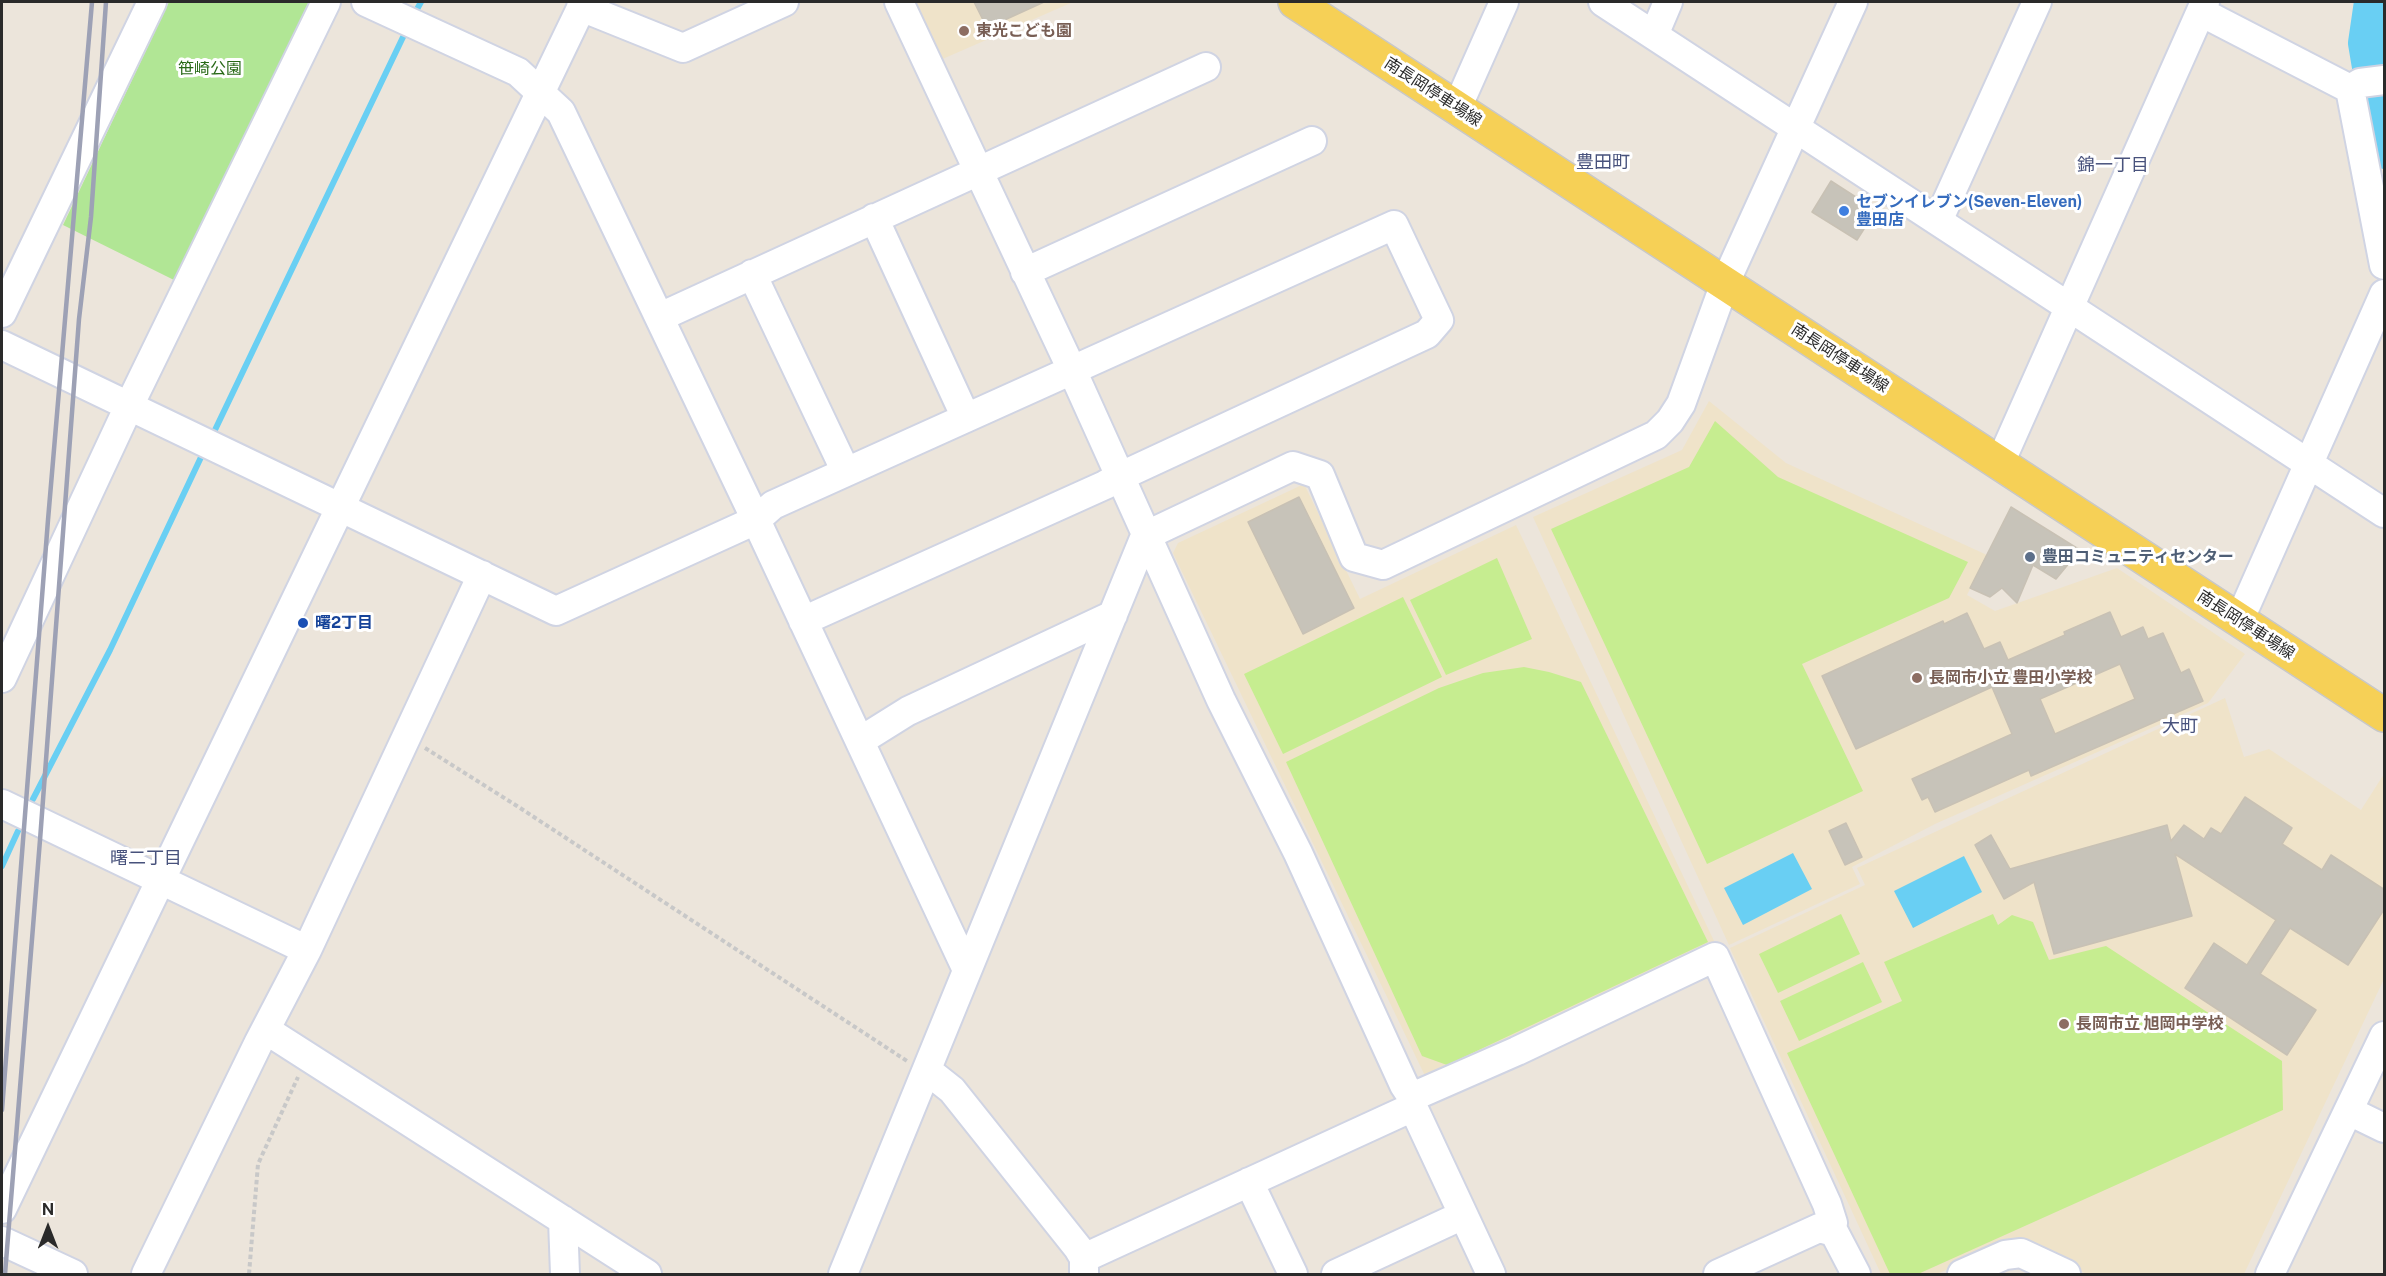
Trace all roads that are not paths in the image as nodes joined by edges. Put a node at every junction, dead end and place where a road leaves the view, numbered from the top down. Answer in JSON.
{"nodes":[{"id":1,"x":152,"y":2,"type":"edge"},
{"id":2,"x":326,"y":2,"type":"edge"},
{"id":3,"x":366,"y":2,"type":"edge"},
{"id":4,"x":784,"y":2,"type":"edge"},
{"id":5,"x":899,"y":2,"type":"edge"},
{"id":6,"x":1295,"y":2,"type":"edge"},
{"id":7,"x":1504,"y":2,"type":"edge"},
{"id":8,"x":1603,"y":2,"type":"edge"},
{"id":9,"x":1668,"y":2,"type":"edge"},
{"id":10,"x":1853,"y":2,"type":"edge"},
{"id":11,"x":2037,"y":2,"type":"edge"},
{"id":12,"x":583,"y":4,"type":"edge"},
{"id":13,"x":2203,"y":7,"type":"edge"},
{"id":14,"x":1654,"y":35,"type":"junction"},
{"id":15,"x":1206,"y":67,"type":"dead end"},
{"id":16,"x":2365,"y":84,"type":"edge"},
{"id":17,"x":541,"y":91,"type":"junction"},
{"id":18,"x":1457,"y":108,"type":"junction"},
{"id":19,"x":1795,"y":129,"type":"junction"},
{"id":20,"x":1312,"y":141,"type":"dead end"},
{"id":21,"x":977,"y":170,"type":"junction"},
{"id":22,"x":874,"y":218,"type":"junction"},
{"id":23,"x":1938,"y":221,"type":"junction"},
{"id":24,"x":2385,"y":265,"type":"edge"},
{"id":25,"x":1025,"y":272,"type":"junction"},
{"id":26,"x":752,"y":274,"type":"junction"},
{"id":27,"x":1725,"y":283,"type":"junction"},
{"id":28,"x":2385,"y":294,"type":"edge"},
{"id":29,"x":2070,"y":308,"type":"junction"},
{"id":30,"x":2,"y":313,"type":"edge"},
{"id":31,"x":660,"y":317,"type":"junction"},
{"id":32,"x":2,"y":345,"type":"edge"},
{"id":33,"x":1072,"y":370,"type":"junction"},
{"id":34,"x":129,"y":406,"type":"junction"},
{"id":35,"x":966,"y":418,"type":"junction"},
{"id":36,"x":2000,"y":463,"type":"junction"},
{"id":37,"x":2309,"y":465,"type":"junction"},
{"id":38,"x":846,"y":472,"type":"junction"},
{"id":39,"x":1119,"y":477,"type":"junction"},
{"id":40,"x":341,"y":507,"type":"junction"},
{"id":41,"x":2385,"y":513,"type":"edge"},
{"id":42,"x":756,"y":520,"type":"junction"},
{"id":43,"x":1145,"y":536,"type":"junction"},
{"id":44,"x":482,"y":575,"type":"junction"},
{"id":45,"x":1113,"y":615,"type":"junction"},
{"id":46,"x":803,"y":621,"type":"junction"},
{"id":47,"x":2239,"y":621,"type":"junction"},
{"id":48,"x":2,"y":678,"type":"edge"},
{"id":49,"x":2385,"y":715,"type":"edge"},
{"id":50,"x":860,"y":741,"type":"junction"},
{"id":51,"x":2,"y":804,"type":"edge"},
{"id":52,"x":160,"y":881,"type":"junction"},
{"id":53,"x":307,"y":950,"type":"junction"},
{"id":54,"x":967,"y":970,"type":"junction"},
{"id":55,"x":266,"y":1030,"type":"junction"},
{"id":56,"x":2385,"y":1036,"type":"edge"},
{"id":57,"x":928,"y":1071,"type":"junction"},
{"id":58,"x":1412,"y":1102,"type":"junction"},
{"id":59,"x":2349,"y":1111,"type":"junction"},
{"id":60,"x":2385,"y":1128,"type":"edge"},
{"id":61,"x":1249,"y":1182,"type":"junction"},
{"id":62,"x":2,"y":1209,"type":"edge"},
{"id":63,"x":1463,"y":1215,"type":"junction"},
{"id":64,"x":563,"y":1220,"type":"junction"},
{"id":65,"x":1830,"y":1230,"type":"junction"},
{"id":66,"x":2,"y":1241,"type":"edge"},
{"id":67,"x":1084,"y":1266,"type":"edge"},
{"id":68,"x":1727,"y":1273,"type":"edge"},
{"id":69,"x":73,"y":1275,"type":"edge"},
{"id":70,"x":146,"y":1275,"type":"edge"},
{"id":71,"x":565,"y":1275,"type":"edge"},
{"id":72,"x":647,"y":1275,"type":"edge"},
{"id":73,"x":843,"y":1275,"type":"edge"},
{"id":74,"x":1293,"y":1275,"type":"edge"},
{"id":75,"x":1336,"y":1275,"type":"edge"},
{"id":76,"x":1491,"y":1275,"type":"edge"},
{"id":77,"x":1856,"y":1275,"type":"edge"},
{"id":78,"x":1962,"y":1275,"type":"edge"},
{"id":79,"x":2066,"y":1275,"type":"edge"},
{"id":80,"x":2270,"y":1275,"type":"edge"}],
"edges":[{"from":1,"to":30,"type":"street"},
{"from":2,"to":34,"type":"street"},
{"from":3,"to":17,"type":"street"},
{"from":4,"to":12,"type":"street"},
{"from":5,"to":21,"type":"street"},
{"from":6,"to":18,"type":"main road","name":"南長岡停車場線"},
{"from":7,"to":18,"type":"street"},
{"from":8,"to":14,"type":"street"},
{"from":9,"to":14,"type":"street"},
{"from":10,"to":19,"type":"street"},
{"from":11,"to":23,"type":"street"},
{"from":12,"to":17,"type":"street"},
{"from":13,"to":16,"type":"street"},
{"from":13,"to":29,"type":"street"},
{"from":14,"to":19,"type":"street"},
{"from":15,"to":21,"type":"street"},
{"from":16,"to":24,"type":"street"},
{"from":17,"to":31,"type":"street"},
{"from":17,"to":40,"type":"street"},
{"from":18,"to":27,"type":"main road","name":"南長岡停車場線"},
{"from":19,"to":23,"type":"street"},
{"from":19,"to":27,"type":"street"},
{"from":20,"to":25,"type":"street"},
{"from":21,"to":22,"type":"street"},
{"from":21,"to":25,"type":"street"},
{"from":22,"to":26,"type":"street"},
{"from":22,"to":35,"type":"street"},
{"from":23,"to":29,"type":"street"},
{"from":25,"to":33,"type":"street"},
{"from":26,"to":31,"type":"street"},
{"from":26,"to":38,"type":"street"},
{"from":27,"to":36,"type":"main road","name":"南長岡停車場線"},
{"from":27,"to":43,"type":"street"},
{"from":28,"to":37,"type":"street"},
{"from":29,"to":36,"type":"street"},
{"from":29,"to":37,"type":"street"},
{"from":31,"to":42,"type":"street"},
{"from":32,"to":34,"type":"street"},
{"from":33,"to":35,"type":"street"},
{"from":33,"to":39,"type":"street"},
{"from":33,"to":39,"type":"street"},
{"from":34,"to":40,"type":"street"},
{"from":34,"to":48,"type":"street"},
{"from":35,"to":38,"type":"street"},
{"from":36,"to":47,"type":"main road","name":"南長岡停車場線"},
{"from":37,"to":41,"type":"street"},
{"from":37,"to":47,"type":"street"},
{"from":38,"to":42,"type":"street"},
{"from":39,"to":43,"type":"street"},
{"from":39,"to":46,"type":"street"},
{"from":40,"to":44,"type":"street"},
{"from":40,"to":52,"type":"street"},
{"from":42,"to":44,"type":"street"},
{"from":42,"to":46,"type":"street"},
{"from":43,"to":45,"type":"street"},
{"from":43,"to":58,"type":"street"},
{"from":44,"to":53,"type":"street"},
{"from":45,"to":50,"type":"street"},
{"from":45,"to":54,"type":"street"},
{"from":46,"to":50,"type":"street"},
{"from":47,"to":49,"type":"main road","name":"南長岡停車場線"},
{"from":50,"to":54,"type":"street"},
{"from":51,"to":52,"type":"street"},
{"from":52,"to":53,"type":"street"},
{"from":52,"to":62,"type":"street"},
{"from":53,"to":55,"type":"street"},
{"from":54,"to":57,"type":"street"},
{"from":55,"to":64,"type":"street"},
{"from":55,"to":70,"type":"street"},
{"from":56,"to":59,"type":"street"},
{"from":57,"to":67,"type":"street"},
{"from":57,"to":73,"type":"street"},
{"from":58,"to":61,"type":"street"},
{"from":58,"to":63,"type":"street"},
{"from":58,"to":65,"type":"street"},
{"from":59,"to":60,"type":"street"},
{"from":59,"to":80,"type":"street"},
{"from":61,"to":67,"type":"street"},
{"from":61,"to":74,"type":"street"},
{"from":63,"to":75,"type":"street"},
{"from":63,"to":76,"type":"street"},
{"from":64,"to":71,"type":"street"},
{"from":64,"to":72,"type":"street"},
{"from":65,"to":68,"type":"street"},
{"from":65,"to":77,"type":"street"},
{"from":66,"to":69,"type":"street"},
{"from":78,"to":79,"type":"street"}]}
